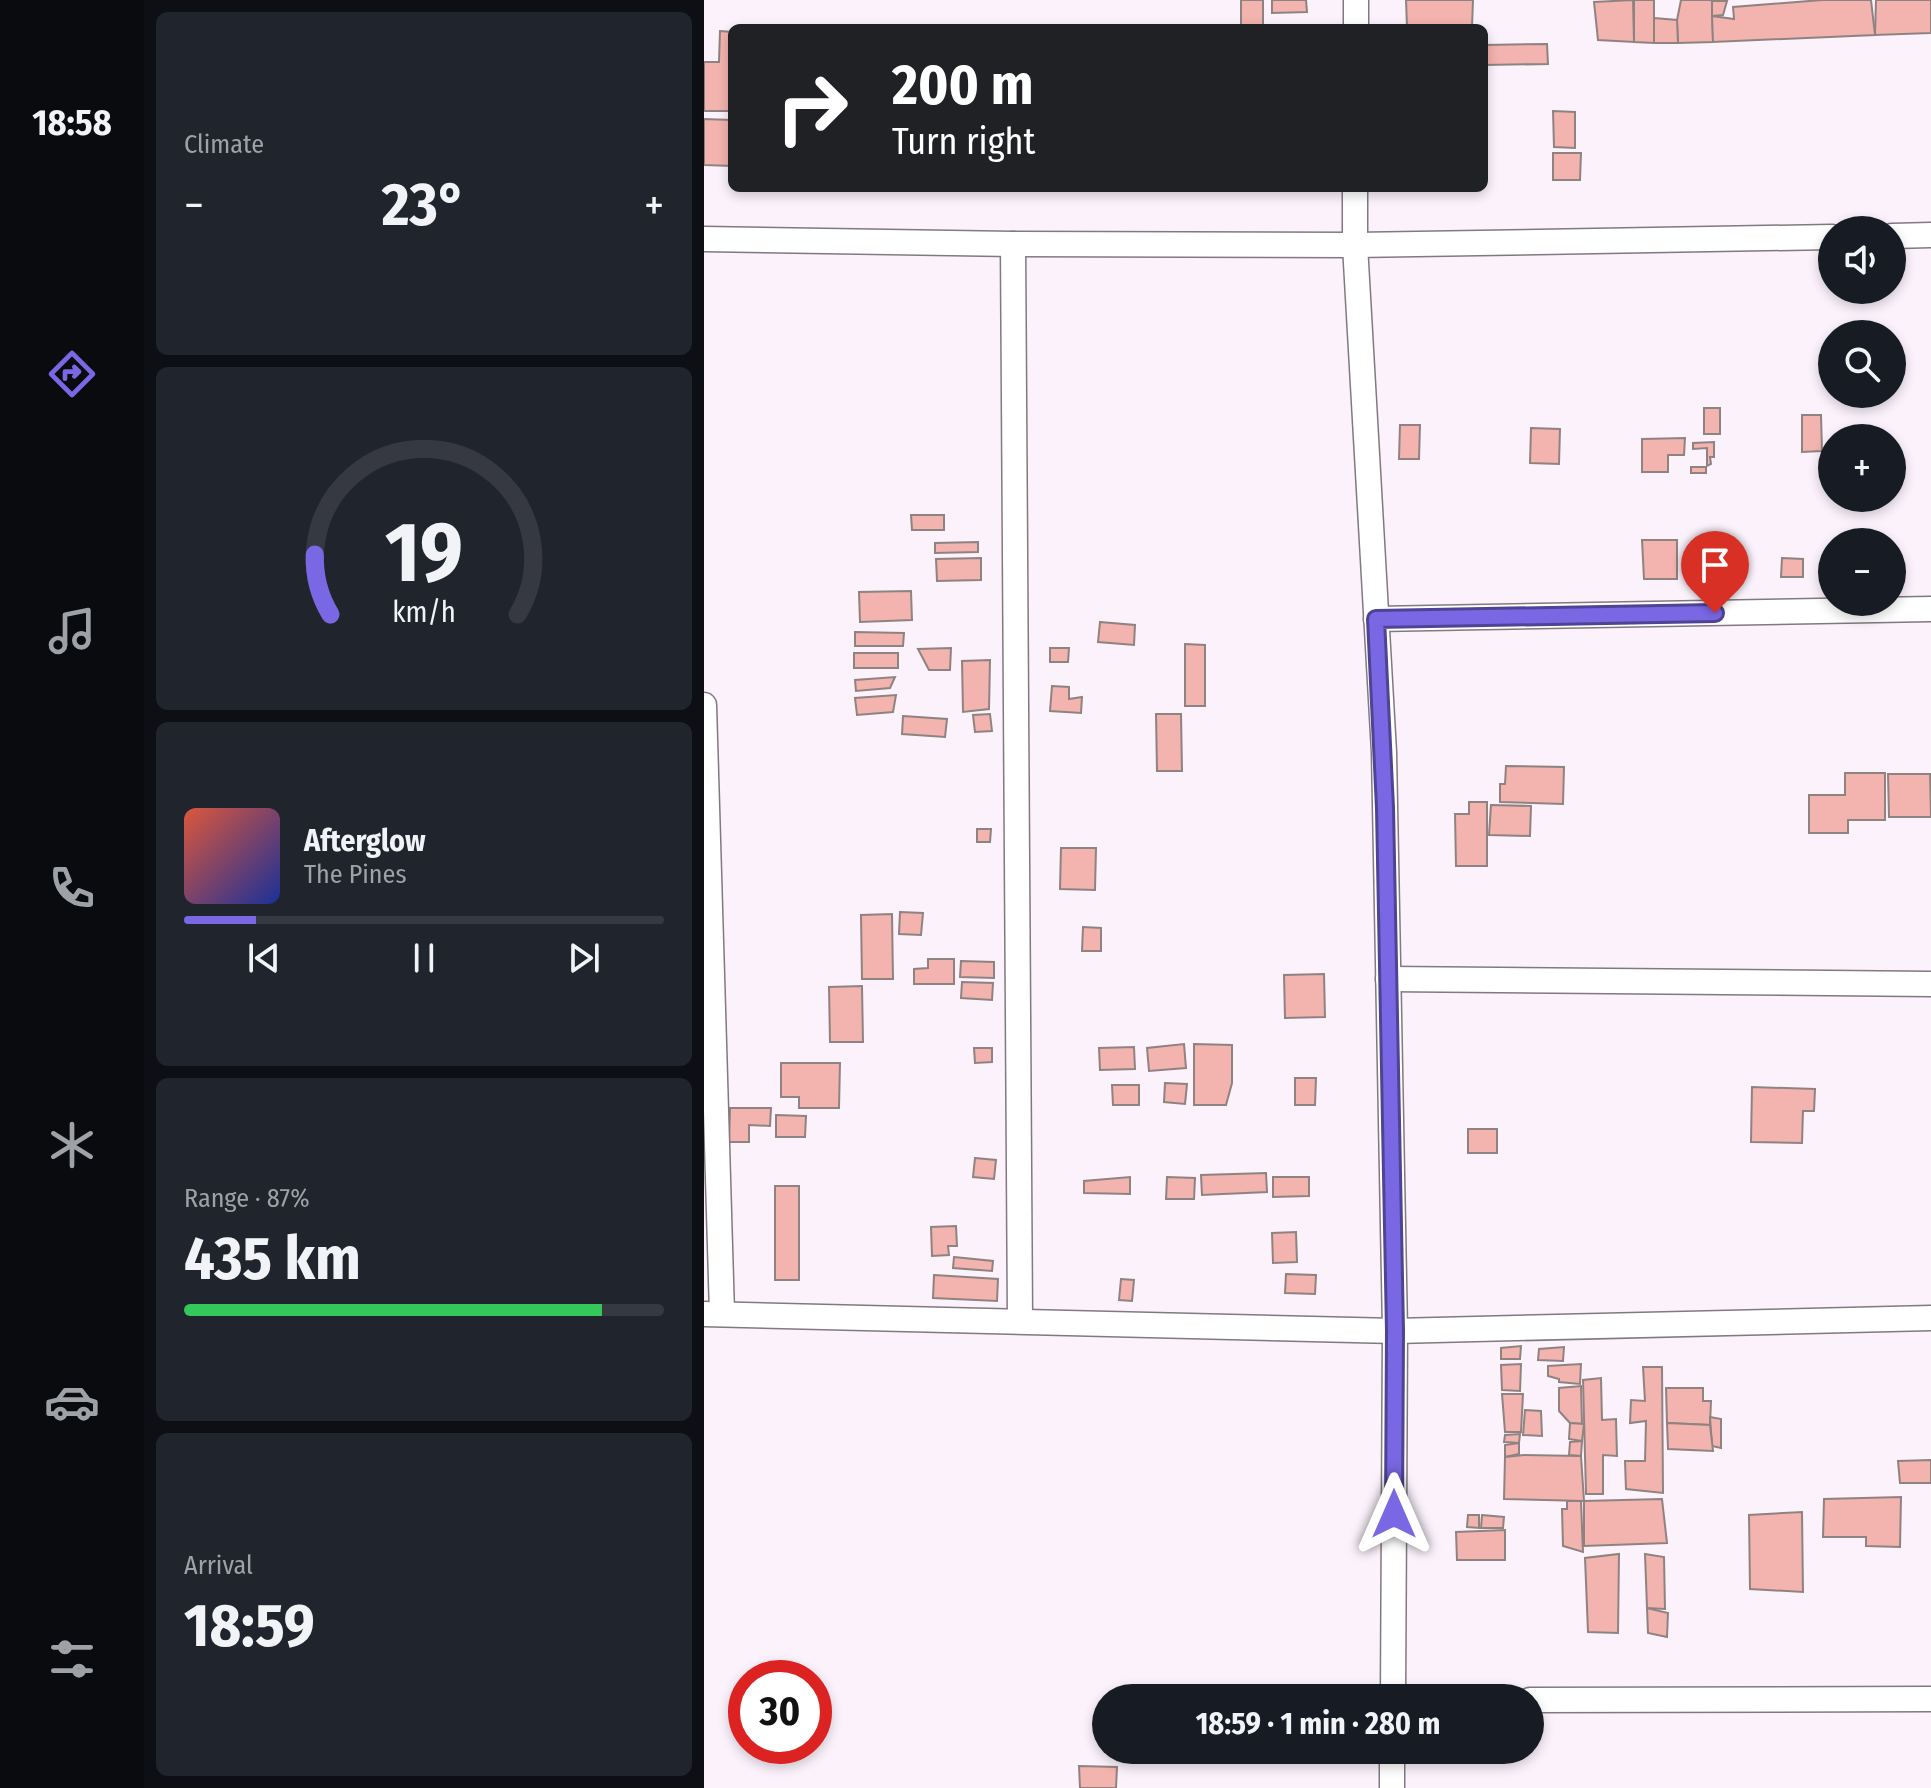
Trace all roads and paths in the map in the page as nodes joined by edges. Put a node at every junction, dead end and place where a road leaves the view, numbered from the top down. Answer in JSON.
{"nodes":[{"id":1,"x":1356,"y":0,"type":"edge"},
{"id":2,"x":1356,"y":24,"type":"edge"},
{"id":3,"x":1355,"y":192,"type":"edge"},
{"id":4,"x":1931,"y":235,"type":"edge"},
{"id":5,"x":1906,"y":236,"type":"edge"},
{"id":6,"x":1818,"y":237,"type":"edge"},
{"id":7,"x":704,"y":239,"type":"edge"},
{"id":8,"x":1013,"y":244,"type":"junction"},
{"id":9,"x":1355,"y":245,"type":"junction"},
{"id":10,"x":1931,"y":609,"type":"edge"},
{"id":11,"x":1376,"y":619,"type":"junction"},
{"id":12,"x":704,"y":705,"type":"edge"},
{"id":13,"x":1388,"y":979,"type":"junction"},
{"id":14,"x":1931,"y":984,"type":"edge"},
{"id":15,"x":713,"y":1314,"type":"edge"},
{"id":16,"x":1931,"y":1318,"type":"edge"},
{"id":17,"x":1020,"y":1321,"type":"junction"},
{"id":18,"x":1395,"y":1331,"type":"junction"},
{"id":19,"x":1393,"y":1684,"type":"edge"},
{"id":20,"x":1931,"y":1699,"type":"edge"},
{"id":21,"x":1544,"y":1700,"type":"edge"},
{"id":22,"x":1392,"y":1764,"type":"edge"},
{"id":23,"x":1392,"y":1788,"type":"edge"}],
"edges":[{"from":1,"to":2,"type":"street"},
{"from":3,"to":9,"type":"street"},
{"from":4,"to":5,"type":"street"},
{"from":6,"to":9,"type":"street"},
{"from":7,"to":8,"type":"street"},
{"from":8,"to":9,"type":"street"},
{"from":8,"to":17,"type":"street"},
{"from":9,"to":11,"type":"street"},
{"from":10,"to":11,"type":"street"},
{"from":11,"to":13,"type":"street"},
{"from":12,"to":15,"type":"street"},
{"from":13,"to":14,"type":"street"},
{"from":13,"to":18,"type":"street"},
{"from":15,"to":17,"type":"street"},
{"from":16,"to":18,"type":"street"},
{"from":17,"to":18,"type":"street"},
{"from":18,"to":19,"type":"street"},
{"from":20,"to":21,"type":"street"},
{"from":22,"to":23,"type":"street"}]}
